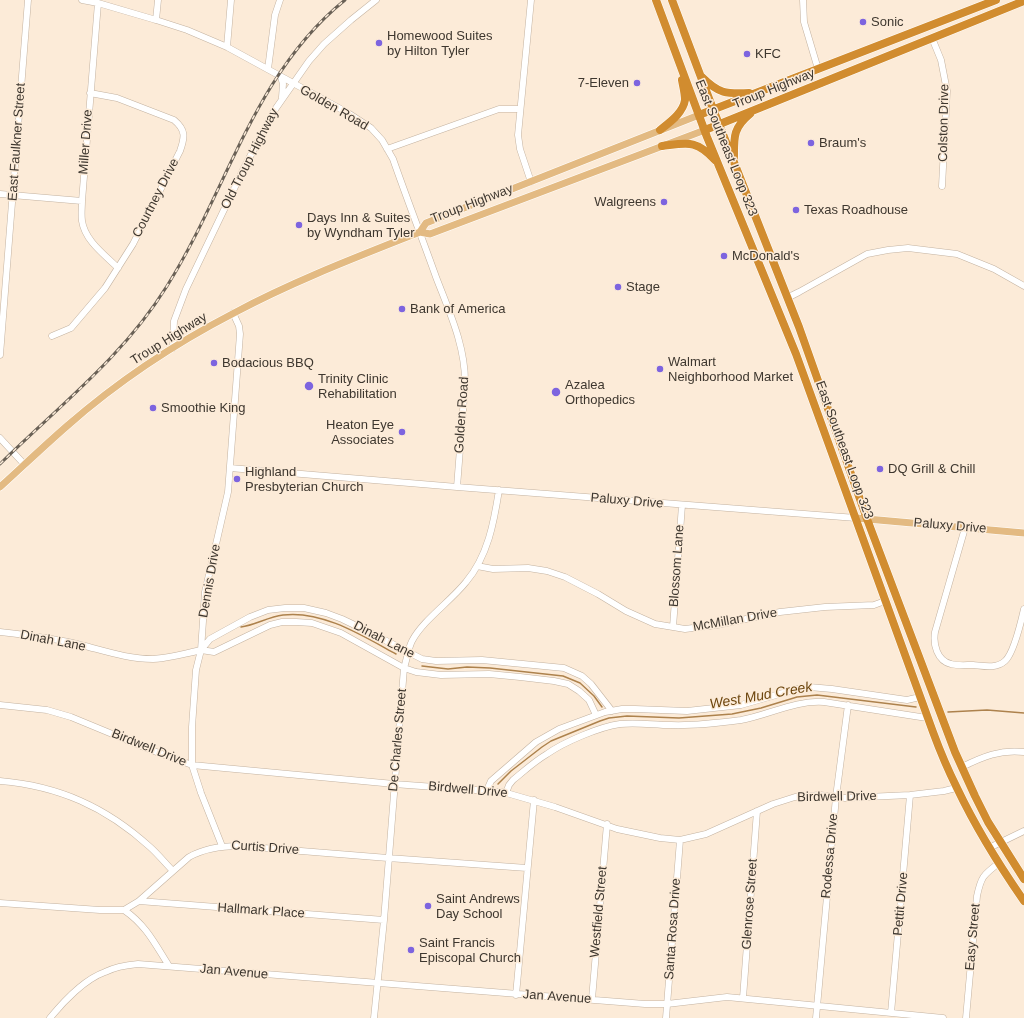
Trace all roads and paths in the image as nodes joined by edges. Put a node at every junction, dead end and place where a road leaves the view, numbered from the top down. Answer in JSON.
{"nodes":[{"id":1,"x":28,"y":0,"type":"edge"},
{"id":2,"x":82,"y":0,"type":"edge"},
{"id":3,"x":158,"y":0,"type":"edge"},
{"id":4,"x":231,"y":0,"type":"edge"},
{"id":5,"x":280,"y":0,"type":"edge"},
{"id":6,"x":376,"y":0,"type":"edge"},
{"id":7,"x":531,"y":0,"type":"edge"},
{"id":8,"x":656,"y":0,"type":"edge"},
{"id":9,"x":672,"y":0,"type":"edge"},
{"id":10,"x":803,"y":0,"type":"edge"},
{"id":11,"x":996,"y":0,"type":"edge"},
{"id":12,"x":1024,"y":1,"type":"edge"},
{"id":13,"x":98,"y":3,"type":"junction"},
{"id":14,"x":156,"y":20,"type":"junction"},
{"id":15,"x":932,"y":38,"type":"junction"},
{"id":16,"x":227,"y":47,"type":"junction"},
{"id":17,"x":681,"y":67,"type":"junction"},
{"id":18,"x":268,"y":69,"type":"junction"},
{"id":19,"x":818,"y":69,"type":"junction"},
{"id":20,"x":700,"y":74,"type":"junction"},
{"id":21,"x":281,"y":77,"type":"junction"},
{"id":22,"x":292,"y":83,"type":"junction"},
{"id":23,"x":756,"y":93,"type":"junction"},
{"id":24,"x":90,"y":94,"type":"junction"},
{"id":25,"x":281,"y":101,"type":"junction"},
{"id":26,"x":520,"y":109,"type":"junction"},
{"id":27,"x":713,"y":110,"type":"junction"},
{"id":28,"x":756,"y":110,"type":"junction"},
{"id":29,"x":699,"y":115,"type":"junction"},
{"id":30,"x":719,"y":124,"type":"junction"},
{"id":31,"x":660,"y":130,"type":"junction"},
{"id":32,"x":705,"y":130,"type":"junction"},
{"id":33,"x":662,"y":146,"type":"junction"},
{"id":34,"x":387,"y":149,"type":"junction"},
{"id":35,"x":718,"y":163,"type":"junction"},
{"id":36,"x":735,"y":164,"type":"junction"},
{"id":37,"x":531,"y":182,"type":"junction"},
{"id":38,"x":942,"y":186,"type":"dead end"},
{"id":39,"x":0,"y":194,"type":"edge"},
{"id":40,"x":13,"y":195,"type":"junction"},
{"id":41,"x":82,"y":201,"type":"junction"},
{"id":42,"x":420,"y":232,"type":"junction"},
{"id":43,"x":118,"y":268,"type":"junction"},
{"id":44,"x":1024,"y":286,"type":"edge"},
{"id":45,"x":787,"y":298,"type":"junction"},
{"id":46,"x":233,"y":313,"type":"junction"},
{"id":47,"x":52,"y":336,"type":"dead end"},
{"id":48,"x":173,"y":348,"type":"junction"},
{"id":49,"x":0,"y":355,"type":"edge"},
{"id":50,"x":0,"y":438,"type":"edge"},
{"id":51,"x":24,"y":464,"type":"junction"},
{"id":52,"x":230,"y":468,"type":"junction"},
{"id":53,"x":0,"y":487,"type":"edge"},
{"id":54,"x":457,"y":487,"type":"junction"},
{"id":55,"x":499,"y":490,"type":"junction"},
{"id":56,"x":682,"y":505,"type":"junction"},
{"id":57,"x":856,"y":518,"type":"junction"},
{"id":58,"x":867,"y":519,"type":"junction"},
{"id":59,"x":965,"y":528,"type":"junction"},
{"id":60,"x":1024,"y":533,"type":"edge"},
{"id":61,"x":477,"y":566,"type":"junction"},
{"id":62,"x":885,"y":601,"type":"junction"},
{"id":63,"x":1024,"y":609,"type":"edge"},
{"id":64,"x":673,"y":627,"type":"junction"},
{"id":65,"x":0,"y":632,"type":"edge"},
{"id":66,"x":200,"y":650,"type":"junction"},
{"id":67,"x":408,"y":653,"type":"junction"},
{"id":68,"x":404,"y":668,"type":"junction"},
{"id":69,"x":920,"y":697,"type":"junction"},
{"id":70,"x":0,"y":705,"type":"edge"},
{"id":71,"x":848,"y":706,"type":"junction"},
{"id":72,"x":612,"y":711,"type":"junction"},
{"id":73,"x":596,"y":715,"type":"junction"},
{"id":74,"x":927,"y":718,"type":"junction"},
{"id":75,"x":1024,"y":752,"type":"edge"},
{"id":76,"x":192,"y":765,"type":"junction"},
{"id":77,"x":962,"y":767,"type":"junction"},
{"id":78,"x":0,"y":781,"type":"edge"},
{"id":79,"x":394,"y":784,"type":"junction"},
{"id":80,"x":956,"y":788,"type":"junction"},
{"id":81,"x":487,"y":790,"type":"junction"},
{"id":82,"x":506,"y":793,"type":"junction"},
{"id":83,"x":910,"y":795,"type":"junction"},
{"id":84,"x":836,"y":797,"type":"junction"},
{"id":85,"x":534,"y":800,"type":"junction"},
{"id":86,"x":757,"y":811,"type":"junction"},
{"id":87,"x":606,"y":824,"type":"junction"},
{"id":88,"x":1024,"y":831,"type":"edge"},
{"id":89,"x":680,"y":840,"type":"junction"},
{"id":90,"x":1000,"y":842,"type":"junction"},
{"id":91,"x":222,"y":846,"type":"junction"},
{"id":92,"x":989,"y":848,"type":"junction"},
{"id":93,"x":388,"y":858,"type":"junction"},
{"id":94,"x":999,"y":863,"type":"junction"},
{"id":95,"x":527,"y":868,"type":"junction"},
{"id":96,"x":173,"y":871,"type":"junction"},
{"id":97,"x":1024,"y":879,"type":"edge"},
{"id":98,"x":139,"y":901,"type":"junction"},
{"id":99,"x":1024,"y":901,"type":"edge"},
{"id":100,"x":0,"y":903,"type":"edge"},
{"id":101,"x":124,"y":910,"type":"junction"},
{"id":102,"x":384,"y":920,"type":"junction"},
{"id":103,"x":170,"y":966,"type":"junction"},
{"id":104,"x":378,"y":983,"type":"junction"},
{"id":105,"x":516,"y":995,"type":"junction"},
{"id":106,"x":743,"y":998,"type":"junction"},
{"id":107,"x":592,"y":999,"type":"junction"},
{"id":108,"x":667,"y":1004,"type":"junction"},
{"id":109,"x":817,"y":1006,"type":"junction"},
{"id":110,"x":891,"y":1013,"type":"junction"},
{"id":111,"x":50,"y":1018,"type":"edge"},
{"id":112,"x":374,"y":1018,"type":"edge"},
{"id":113,"x":666,"y":1018,"type":"edge"},
{"id":114,"x":816,"y":1018,"type":"edge"},
{"id":115,"x":943,"y":1018,"type":"edge"},
{"id":116,"x":966,"y":1018,"type":"edge"}],
"edges":[{"from":1,"to":40,"type":"street","name":"East Faulkner Street"},
{"from":2,"to":13,"type":"street","name":"Golden Road"},
{"from":3,"to":14,"type":"street"},
{"from":4,"to":16,"type":"street"},
{"from":5,"to":18,"type":"street"},
{"from":6,"to":22,"type":"street","name":"Old Troup Highway"},
{"from":7,"to":26,"type":"street"},
{"from":8,"to":17,"type":"highway","name":"East Southeast Loop 323"},
{"from":9,"to":20,"type":"highway","name":"East Southeast Loop 323"},
{"from":10,"to":19,"type":"street"},
{"from":11,"to":19,"type":"highway","name":"Troup Highway"},
{"from":12,"to":15,"type":"highway","name":"Troup Highway"},
{"from":13,"to":14,"type":"street","name":"Golden Road"},
{"from":13,"to":24,"type":"street","name":"Miller Drive"},
{"from":14,"to":16,"type":"street","name":"Golden Road"},
{"from":15,"to":28,"type":"highway","name":"Troup Highway"},
{"from":15,"to":38,"type":"street","name":"Colston Drive"},
{"from":16,"to":18,"type":"street","name":"Golden Road"},
{"from":17,"to":29,"type":"highway","name":"East Southeast Loop 323"},
{"from":17,"to":31,"type":"highway"},
{"from":18,"to":21,"type":"street","name":"Golden Road"},
{"from":19,"to":23,"type":"highway","name":"Troup Highway"},
{"from":20,"to":23,"type":"highway"},
{"from":20,"to":27,"type":"highway","name":"East Southeast Loop 323"},
{"from":21,"to":22,"type":"street","name":"Golden Road"},
{"from":21,"to":25,"type":"street"},
{"from":22,"to":25,"type":"street","name":"Old Troup Highway"},
{"from":22,"to":34,"type":"street","name":"Golden Road"},
{"from":23,"to":27,"type":"highway","name":"Troup Highway"},
{"from":24,"to":41,"type":"street","name":"Miller Drive"},
{"from":24,"to":43,"type":"street","name":"Courtney Drive"},
{"from":25,"to":48,"type":"street","name":"Old Troup Highway"},
{"from":26,"to":34,"type":"street"},
{"from":26,"to":37,"type":"street"},
{"from":27,"to":29,"type":"highway","name":"Troup Highway"},
{"from":27,"to":30,"type":"highway","name":"East Southeast Loop 323"},
{"from":28,"to":30,"type":"highway","name":"Troup Highway"},
{"from":28,"to":36,"type":"highway"},
{"from":29,"to":31,"type":"main road","name":"Troup Highway"},
{"from":29,"to":32,"type":"highway","name":"East Southeast Loop 323"},
{"from":30,"to":32,"type":"highway","name":"Troup Highway"},
{"from":30,"to":36,"type":"highway","name":"East Southeast Loop 323"},
{"from":31,"to":37,"type":"main road","name":"Troup Highway"},
{"from":32,"to":33,"type":"main road","name":"Troup Highway"},
{"from":32,"to":35,"type":"highway","name":"East Southeast Loop 323"},
{"from":33,"to":35,"type":"highway"},
{"from":33,"to":42,"type":"main road","name":"Troup Highway"},
{"from":34,"to":42,"type":"street","name":"Golden Road"},
{"from":35,"to":57,"type":"highway","name":"East Southeast Loop 323"},
{"from":36,"to":45,"type":"highway","name":"East Southeast Loop 323"},
{"from":37,"to":42,"type":"main road","name":"Troup Highway"},
{"from":39,"to":40,"type":"street"},
{"from":40,"to":41,"type":"street"},
{"from":40,"to":49,"type":"street","name":"East Faulkner Street"},
{"from":41,"to":43,"type":"street","name":"Miller Drive"},
{"from":42,"to":46,"type":"main road","name":"Troup Highway"},
{"from":42,"to":54,"type":"street","name":"Golden Road"},
{"from":43,"to":47,"type":"street","name":"Courtney Drive"},
{"from":44,"to":45,"type":"street"},
{"from":45,"to":58,"type":"highway","name":"East Southeast Loop 323"},
{"from":46,"to":48,"type":"main road","name":"Troup Highway"},
{"from":46,"to":52,"type":"street","name":"Dennis Drive"},
{"from":48,"to":51,"type":"main road","name":"Troup Highway"},
{"from":50,"to":51,"type":"street"},
{"from":51,"to":53,"type":"main road","name":"Troup Highway"},
{"from":52,"to":54,"type":"street","name":"Paluxy Drive"},
{"from":52,"to":66,"type":"street","name":"Dennis Drive"},
{"from":54,"to":55,"type":"street","name":"Paluxy Drive"},
{"from":55,"to":56,"type":"street","name":"Paluxy Drive"},
{"from":55,"to":61,"type":"street","name":"De Charles Street"},
{"from":56,"to":57,"type":"street","name":"Paluxy Drive"},
{"from":56,"to":64,"type":"street","name":"Blossom Lane"},
{"from":57,"to":58,"type":"main road","name":"Paluxy Drive"},
{"from":57,"to":62,"type":"highway","name":"East Southeast Loop 323"},
{"from":58,"to":59,"type":"main road","name":"Paluxy Drive"},
{"from":58,"to":77,"type":"highway","name":"East Southeast Loop 323"},
{"from":59,"to":60,"type":"main road","name":"Paluxy Drive"},
{"from":59,"to":63,"type":"street"},
{"from":61,"to":64,"type":"street","name":"McMillan Drive"},
{"from":61,"to":67,"type":"street","name":"De Charles Street"},
{"from":62,"to":64,"type":"street","name":"McMillan Drive"},
{"from":62,"to":69,"type":"highway","name":"East Southeast Loop 323"},
{"from":65,"to":66,"type":"street","name":"Dinah Lane"},
{"from":66,"to":67,"type":"street","name":"Dinah Lane"},
{"from":66,"to":68,"type":"street","name":"Dinah Lane"},
{"from":66,"to":76,"type":"street","name":"Dennis Drive"},
{"from":67,"to":68,"type":"street","name":"De Charles Street"},
{"from":67,"to":72,"type":"street","name":"Dinah Lane"},
{"from":68,"to":73,"type":"street","name":"Dinah Lane"},
{"from":68,"to":79,"type":"street","name":"De Charles Street"},
{"from":69,"to":72,"type":"street"},
{"from":69,"to":74,"type":"highway","name":"East Southeast Loop 323"},
{"from":70,"to":76,"type":"street","name":"Birdwell Drive"},
{"from":71,"to":74,"type":"street"},
{"from":71,"to":82,"type":"street"},
{"from":71,"to":84,"type":"street","name":"Rodessa Drive"},
{"from":72,"to":73,"type":"street"},
{"from":73,"to":81,"type":"street"},
{"from":74,"to":80,"type":"highway","name":"East Southeast Loop 323"},
{"from":75,"to":77,"type":"street"},
{"from":76,"to":79,"type":"street","name":"Birdwell Drive"},
{"from":76,"to":91,"type":"street","name":"Dennis Drive"},
{"from":77,"to":90,"type":"highway","name":"East Southeast Loop 323"},
{"from":78,"to":96,"type":"street"},
{"from":79,"to":81,"type":"street","name":"Birdwell Drive"},
{"from":79,"to":93,"type":"street","name":"De Charles Street"},
{"from":80,"to":83,"type":"street","name":"Birdwell Drive"},
{"from":80,"to":92,"type":"highway","name":"East Southeast Loop 323"},
{"from":81,"to":82,"type":"street","name":"Birdwell Drive"},
{"from":82,"to":85,"type":"street","name":"Birdwell Drive"},
{"from":83,"to":84,"type":"street","name":"Birdwell Drive"},
{"from":83,"to":110,"type":"street","name":"Pettit Drive"},
{"from":84,"to":86,"type":"street","name":"Birdwell Drive"},
{"from":84,"to":109,"type":"street","name":"Rodessa Drive"},
{"from":85,"to":87,"type":"street","name":"Birdwell Drive"},
{"from":85,"to":95,"type":"street"},
{"from":86,"to":89,"type":"street","name":"Birdwell Drive"},
{"from":86,"to":106,"type":"street","name":"Glenrose Street"},
{"from":87,"to":89,"type":"street","name":"Birdwell Drive"},
{"from":87,"to":107,"type":"street","name":"Westfield Street"},
{"from":88,"to":90,"type":"street"},
{"from":89,"to":108,"type":"street","name":"Santa Rosa Drive"},
{"from":90,"to":92,"type":"street"},
{"from":90,"to":97,"type":"highway","name":"East Southeast Loop 323"},
{"from":91,"to":93,"type":"street","name":"Curtis Drive"},
{"from":91,"to":96,"type":"street","name":"Curtis Drive"},
{"from":92,"to":94,"type":"highway","name":"East Southeast Loop 323"},
{"from":93,"to":95,"type":"street","name":"Curtis Drive"},
{"from":93,"to":102,"type":"street","name":"De Charles Street"},
{"from":94,"to":99,"type":"highway","name":"East Southeast Loop 323"},
{"from":94,"to":116,"type":"street","name":"Easy Street"},
{"from":95,"to":105,"type":"street"},
{"from":96,"to":98,"type":"street","name":"Curtis Drive"},
{"from":98,"to":101,"type":"street","name":"Curtis Drive"},
{"from":98,"to":102,"type":"street","name":"Hallmark Place"},
{"from":100,"to":101,"type":"street"},
{"from":101,"to":103,"type":"street"},
{"from":102,"to":104,"type":"street","name":"De Charles Street"},
{"from":103,"to":104,"type":"street","name":"Jan Avenue"},
{"from":103,"to":111,"type":"street","name":"Jan Avenue"},
{"from":104,"to":105,"type":"street","name":"Jan Avenue"},
{"from":104,"to":112,"type":"street","name":"De Charles Street"},
{"from":105,"to":107,"type":"street","name":"Jan Avenue"},
{"from":106,"to":108,"type":"street","name":"Jan Avenue"},
{"from":106,"to":109,"type":"street","name":"Jan Avenue"},
{"from":107,"to":108,"type":"street","name":"Jan Avenue"},
{"from":108,"to":113,"type":"street","name":"Santa Rosa Drive"},
{"from":109,"to":110,"type":"street","name":"Jan Avenue"},
{"from":109,"to":114,"type":"street","name":"Rodessa Drive"},
{"from":110,"to":115,"type":"street","name":"Jan Avenue"}]}
